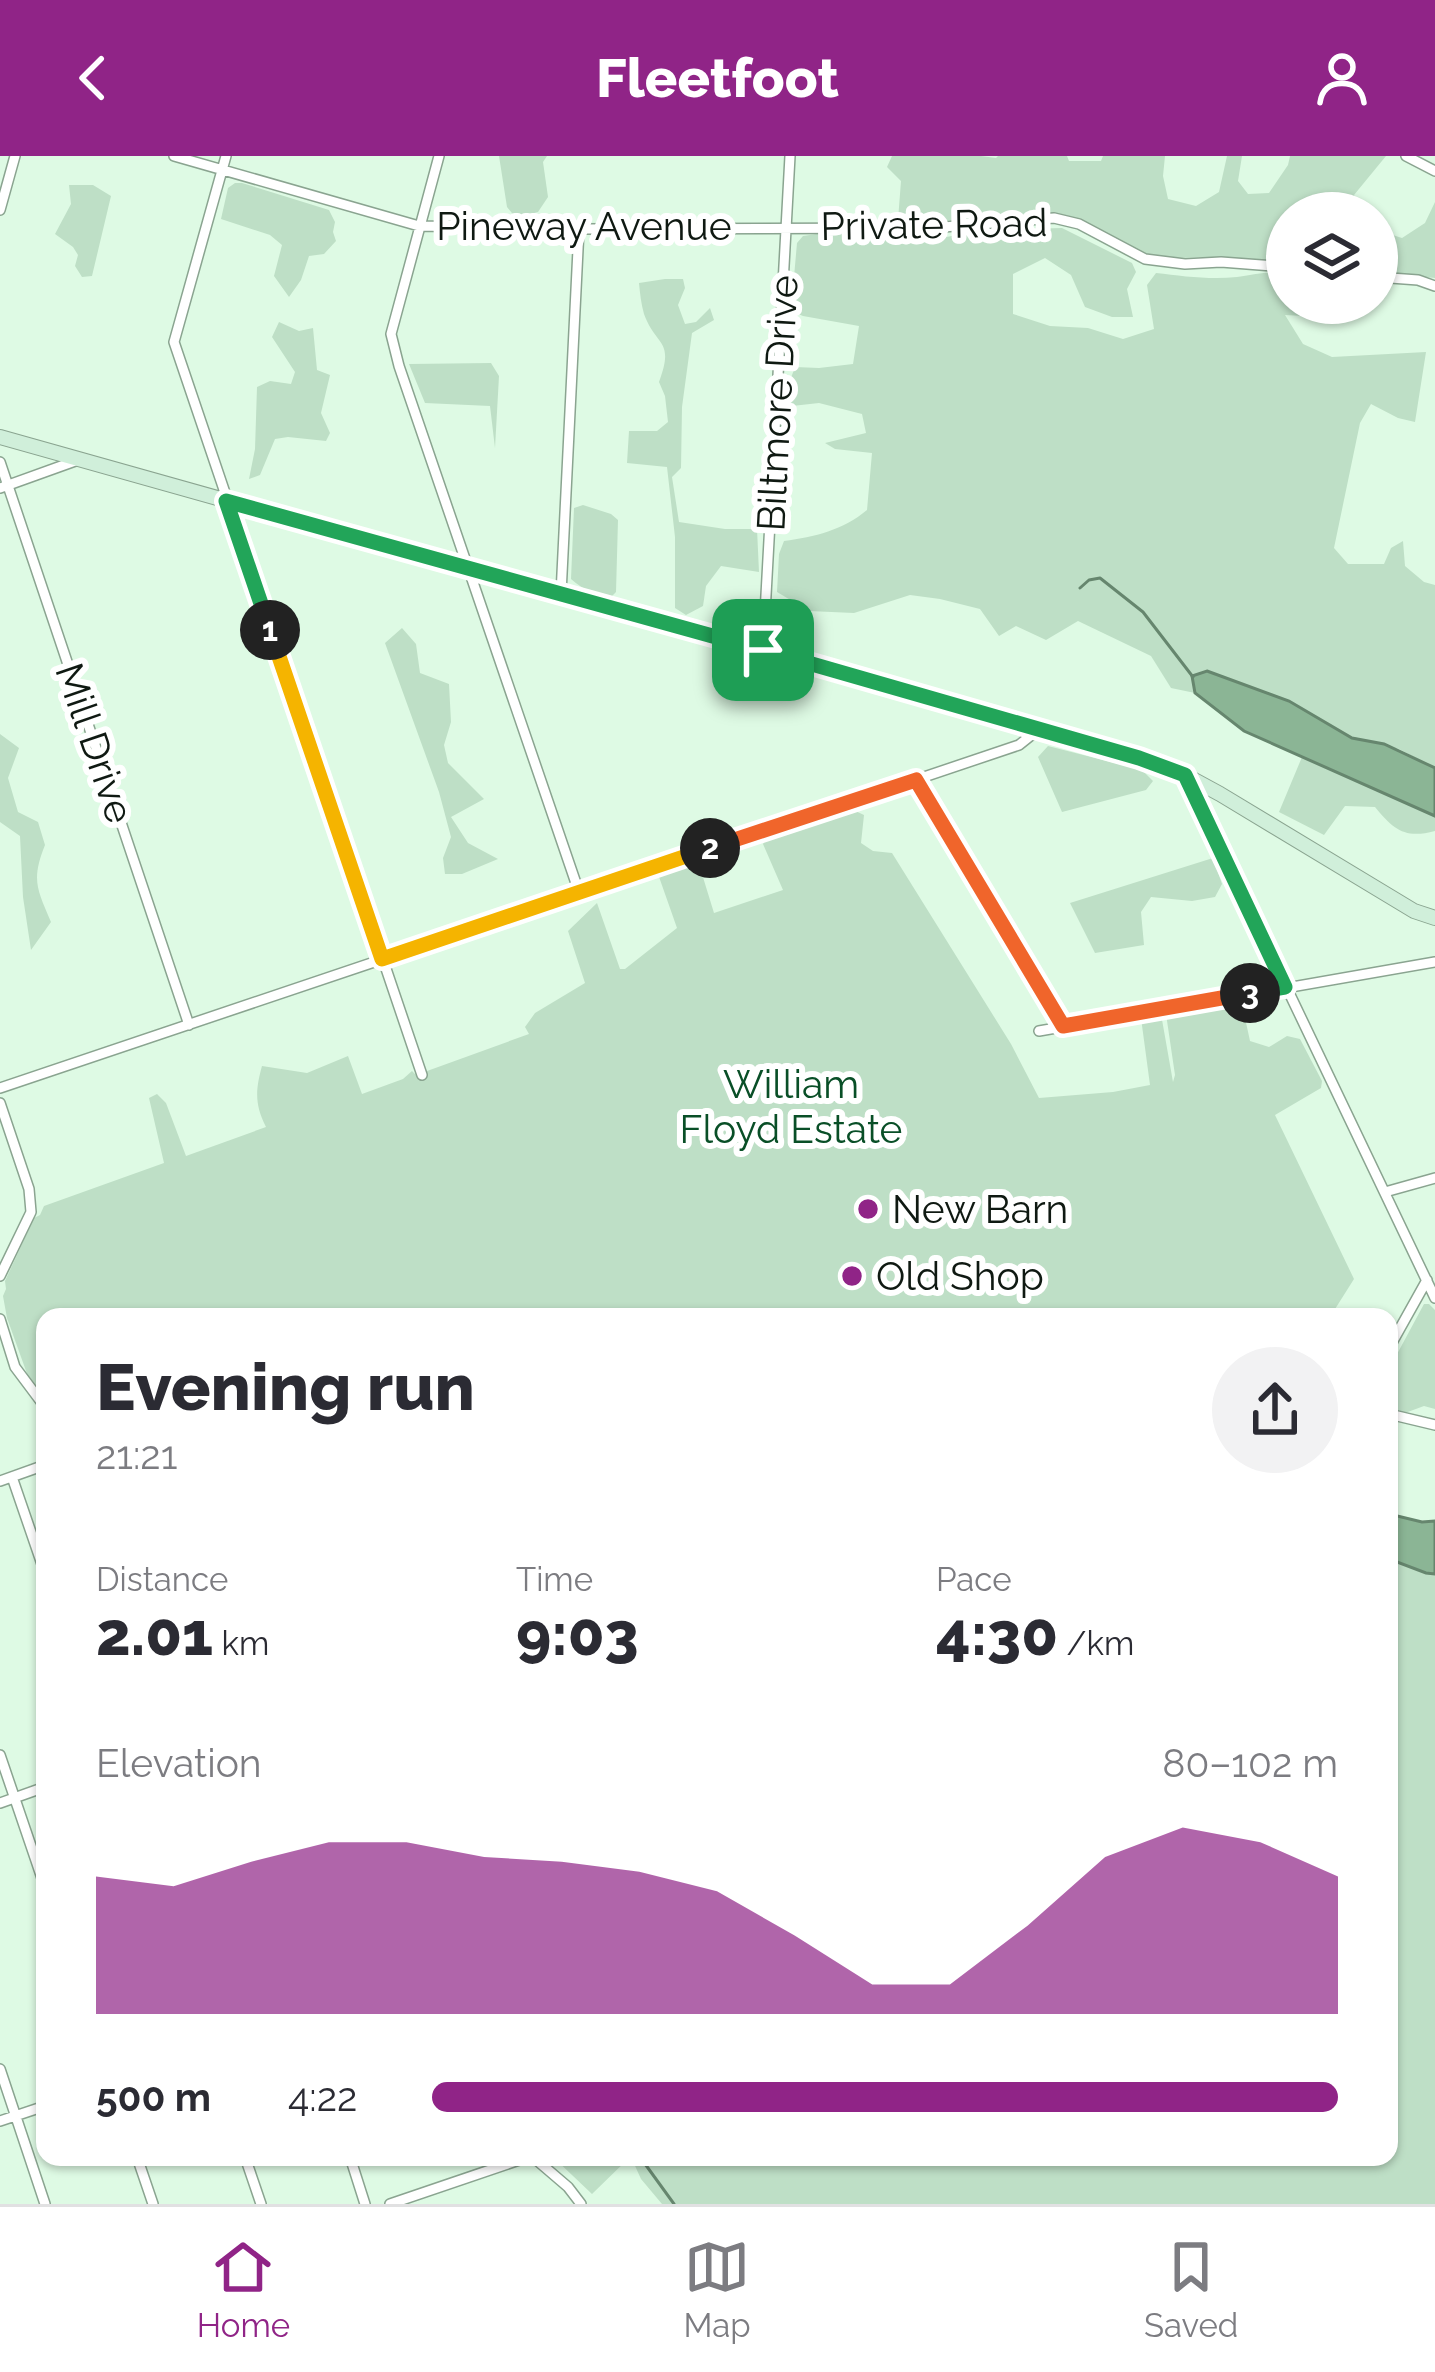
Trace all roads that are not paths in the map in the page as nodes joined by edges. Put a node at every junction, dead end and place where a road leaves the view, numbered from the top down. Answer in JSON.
{"nodes":[{"id":1,"x":15,"y":156,"type":"edge"},
{"id":2,"x":174,"y":156,"type":"edge"},
{"id":3,"x":226,"y":156,"type":"edge"},
{"id":4,"x":439,"y":156,"type":"edge"},
{"id":5,"x":790,"y":156,"type":"edge"},
{"id":6,"x":1406,"y":156,"type":"edge"},
{"id":7,"x":222,"y":170,"type":"junction"},
{"id":8,"x":1435,"y":171,"type":"edge"},
{"id":9,"x":0,"y":210,"type":"edge"},
{"id":10,"x":419,"y":226,"type":"junction"},
{"id":11,"x":787,"y":226,"type":"junction"},
{"id":12,"x":579,"y":229,"type":"junction"},
{"id":13,"x":1266,"y":265,"type":"edge"},
{"id":14,"x":1398,"y":279,"type":"edge"},
{"id":15,"x":1435,"y":286,"type":"edge"},
{"id":16,"x":0,"y":437,"type":"edge"},
{"id":17,"x":78,"y":460,"type":"junction"},
{"id":18,"x":0,"y":462,"type":"edge"},
{"id":19,"x":4,"y":486,"type":"edge"},
{"id":20,"x":226,"y":501,"type":"junction"},
{"id":21,"x":469,"y":569,"type":"junction"},
{"id":22,"x":561,"y":594,"type":"junction"},
{"id":23,"x":763,"y":650,"type":"junction"},
{"id":24,"x":1040,"y":730,"type":"junction"},
{"id":25,"x":1185,"y":775,"type":"junction"},
{"id":26,"x":916,"y":780,"type":"junction"},
{"id":27,"x":580,"y":892,"type":"junction"},
{"id":28,"x":1435,"y":918,"type":"edge"},
{"id":29,"x":382,"y":959,"type":"junction"},
{"id":30,"x":1435,"y":962,"type":"edge"},
{"id":31,"x":1285,"y":987,"type":"junction"},
{"id":32,"x":189,"y":1025,"type":"junction"},
{"id":33,"x":1063,"y":1026,"type":"junction"},
{"id":34,"x":1039,"y":1030,"type":"dead end"},
{"id":35,"x":422,"y":1075,"type":"dead end"},
{"id":36,"x":0,"y":1088,"type":"edge"},
{"id":37,"x":0,"y":1103,"type":"edge"},
{"id":38,"x":1435,"y":1178,"type":"edge"},
{"id":39,"x":1385,"y":1192,"type":"junction"},
{"id":40,"x":1,"y":1269,"type":"edge"},
{"id":41,"x":1427,"y":1280,"type":"junction"},
{"id":42,"x":1435,"y":1298,"type":"edge"},
{"id":43,"x":0,"y":1319,"type":"edge"},
{"id":44,"x":1398,"y":1332,"type":"edge"},
{"id":45,"x":15,"y":1367,"type":"junction"},
{"id":46,"x":0,"y":1371,"type":"edge"},
{"id":47,"x":36,"y":1395,"type":"edge"},
{"id":48,"x":1398,"y":1416,"type":"edge"},
{"id":49,"x":1435,"y":1425,"type":"edge"},
{"id":50,"x":36,"y":1468,"type":"edge"},
{"id":51,"x":12,"y":1477,"type":"junction"},
{"id":52,"x":0,"y":1481,"type":"edge"},
{"id":53,"x":36,"y":1547,"type":"edge"},
{"id":54,"x":0,"y":1755,"type":"edge"},
{"id":55,"x":36,"y":1790,"type":"edge"},
{"id":56,"x":14,"y":1798,"type":"junction"},
{"id":57,"x":0,"y":1803,"type":"edge"},
{"id":58,"x":36,"y":1861,"type":"edge"},
{"id":59,"x":0,"y":2069,"type":"edge"},
{"id":60,"x":36,"y":2109,"type":"edge"},
{"id":61,"x":16,"y":2116,"type":"junction"},
{"id":62,"x":0,"y":2121,"type":"edge"},
{"id":63,"x":140,"y":2166,"type":"edge"},
{"id":64,"x":248,"y":2166,"type":"edge"},
{"id":65,"x":353,"y":2166,"type":"edge"},
{"id":66,"x":504,"y":2166,"type":"edge"},
{"id":67,"x":542,"y":2166,"type":"edge"},
{"id":68,"x":45,"y":2204,"type":"edge"},
{"id":69,"x":152,"y":2204,"type":"edge"},
{"id":70,"x":261,"y":2204,"type":"edge"},
{"id":71,"x":365,"y":2204,"type":"edge"},
{"id":72,"x":390,"y":2204,"type":"edge"},
{"id":73,"x":581,"y":2204,"type":"edge"}],
"edges":[{"from":1,"to":9,"type":"street"},
{"from":2,"to":7,"type":"street","name":"Pineway Avenue"},
{"from":3,"to":7,"type":"street"},
{"from":4,"to":10,"type":"street"},
{"from":5,"to":11,"type":"street","name":"Biltmore Drive"},
{"from":6,"to":8,"type":"street"},
{"from":7,"to":10,"type":"street","name":"Pineway Avenue"},
{"from":7,"to":20,"type":"street"},
{"from":10,"to":12,"type":"street","name":"Pineway Avenue"},
{"from":10,"to":21,"type":"street"},
{"from":11,"to":12,"type":"street","name":"Pineway Avenue"},
{"from":11,"to":13,"type":"street","name":"Private Road"},
{"from":11,"to":23,"type":"street","name":"Biltmore Drive"},
{"from":12,"to":22,"type":"street"},
{"from":14,"to":15,"type":"street"},
{"from":16,"to":17,"type":"street"},
{"from":17,"to":19,"type":"street"},
{"from":17,"to":20,"type":"street"},
{"from":18,"to":19,"type":"street","name":"Mill Drive"},
{"from":19,"to":32,"type":"street","name":"Mill Drive"},
{"from":20,"to":21,"type":"street"},
{"from":20,"to":29,"type":"street"},
{"from":21,"to":22,"type":"street"},
{"from":21,"to":27,"type":"street"},
{"from":22,"to":23,"type":"street"},
{"from":23,"to":24,"type":"street"},
{"from":24,"to":25,"type":"street"},
{"from":24,"to":26,"type":"street"},
{"from":25,"to":28,"type":"street"},
{"from":25,"to":31,"type":"street"},
{"from":26,"to":27,"type":"street"},
{"from":26,"to":33,"type":"street"},
{"from":27,"to":29,"type":"street"},
{"from":29,"to":32,"type":"street"},
{"from":29,"to":35,"type":"street"},
{"from":30,"to":31,"type":"street"},
{"from":31,"to":33,"type":"street"},
{"from":31,"to":39,"type":"street"},
{"from":32,"to":36,"type":"street"},
{"from":33,"to":34,"type":"street"},
{"from":37,"to":40,"type":"street"},
{"from":38,"to":39,"type":"street"},
{"from":39,"to":41,"type":"street"},
{"from":41,"to":42,"type":"street"},
{"from":41,"to":44,"type":"street"},
{"from":43,"to":45,"type":"street"},
{"from":45,"to":46,"type":"street"},
{"from":45,"to":47,"type":"street"},
{"from":48,"to":49,"type":"street"},
{"from":50,"to":51,"type":"street"},
{"from":51,"to":52,"type":"street"},
{"from":51,"to":53,"type":"street"},
{"from":54,"to":56,"type":"street"},
{"from":55,"to":56,"type":"street"},
{"from":56,"to":57,"type":"street"},
{"from":56,"to":58,"type":"street"},
{"from":59,"to":61,"type":"street"},
{"from":60,"to":61,"type":"street"},
{"from":61,"to":62,"type":"street"},
{"from":61,"to":68,"type":"street"},
{"from":63,"to":69,"type":"street"},
{"from":64,"to":70,"type":"street"},
{"from":65,"to":71,"type":"street"},
{"from":66,"to":72,"type":"street"},
{"from":67,"to":73,"type":"street"}]}
